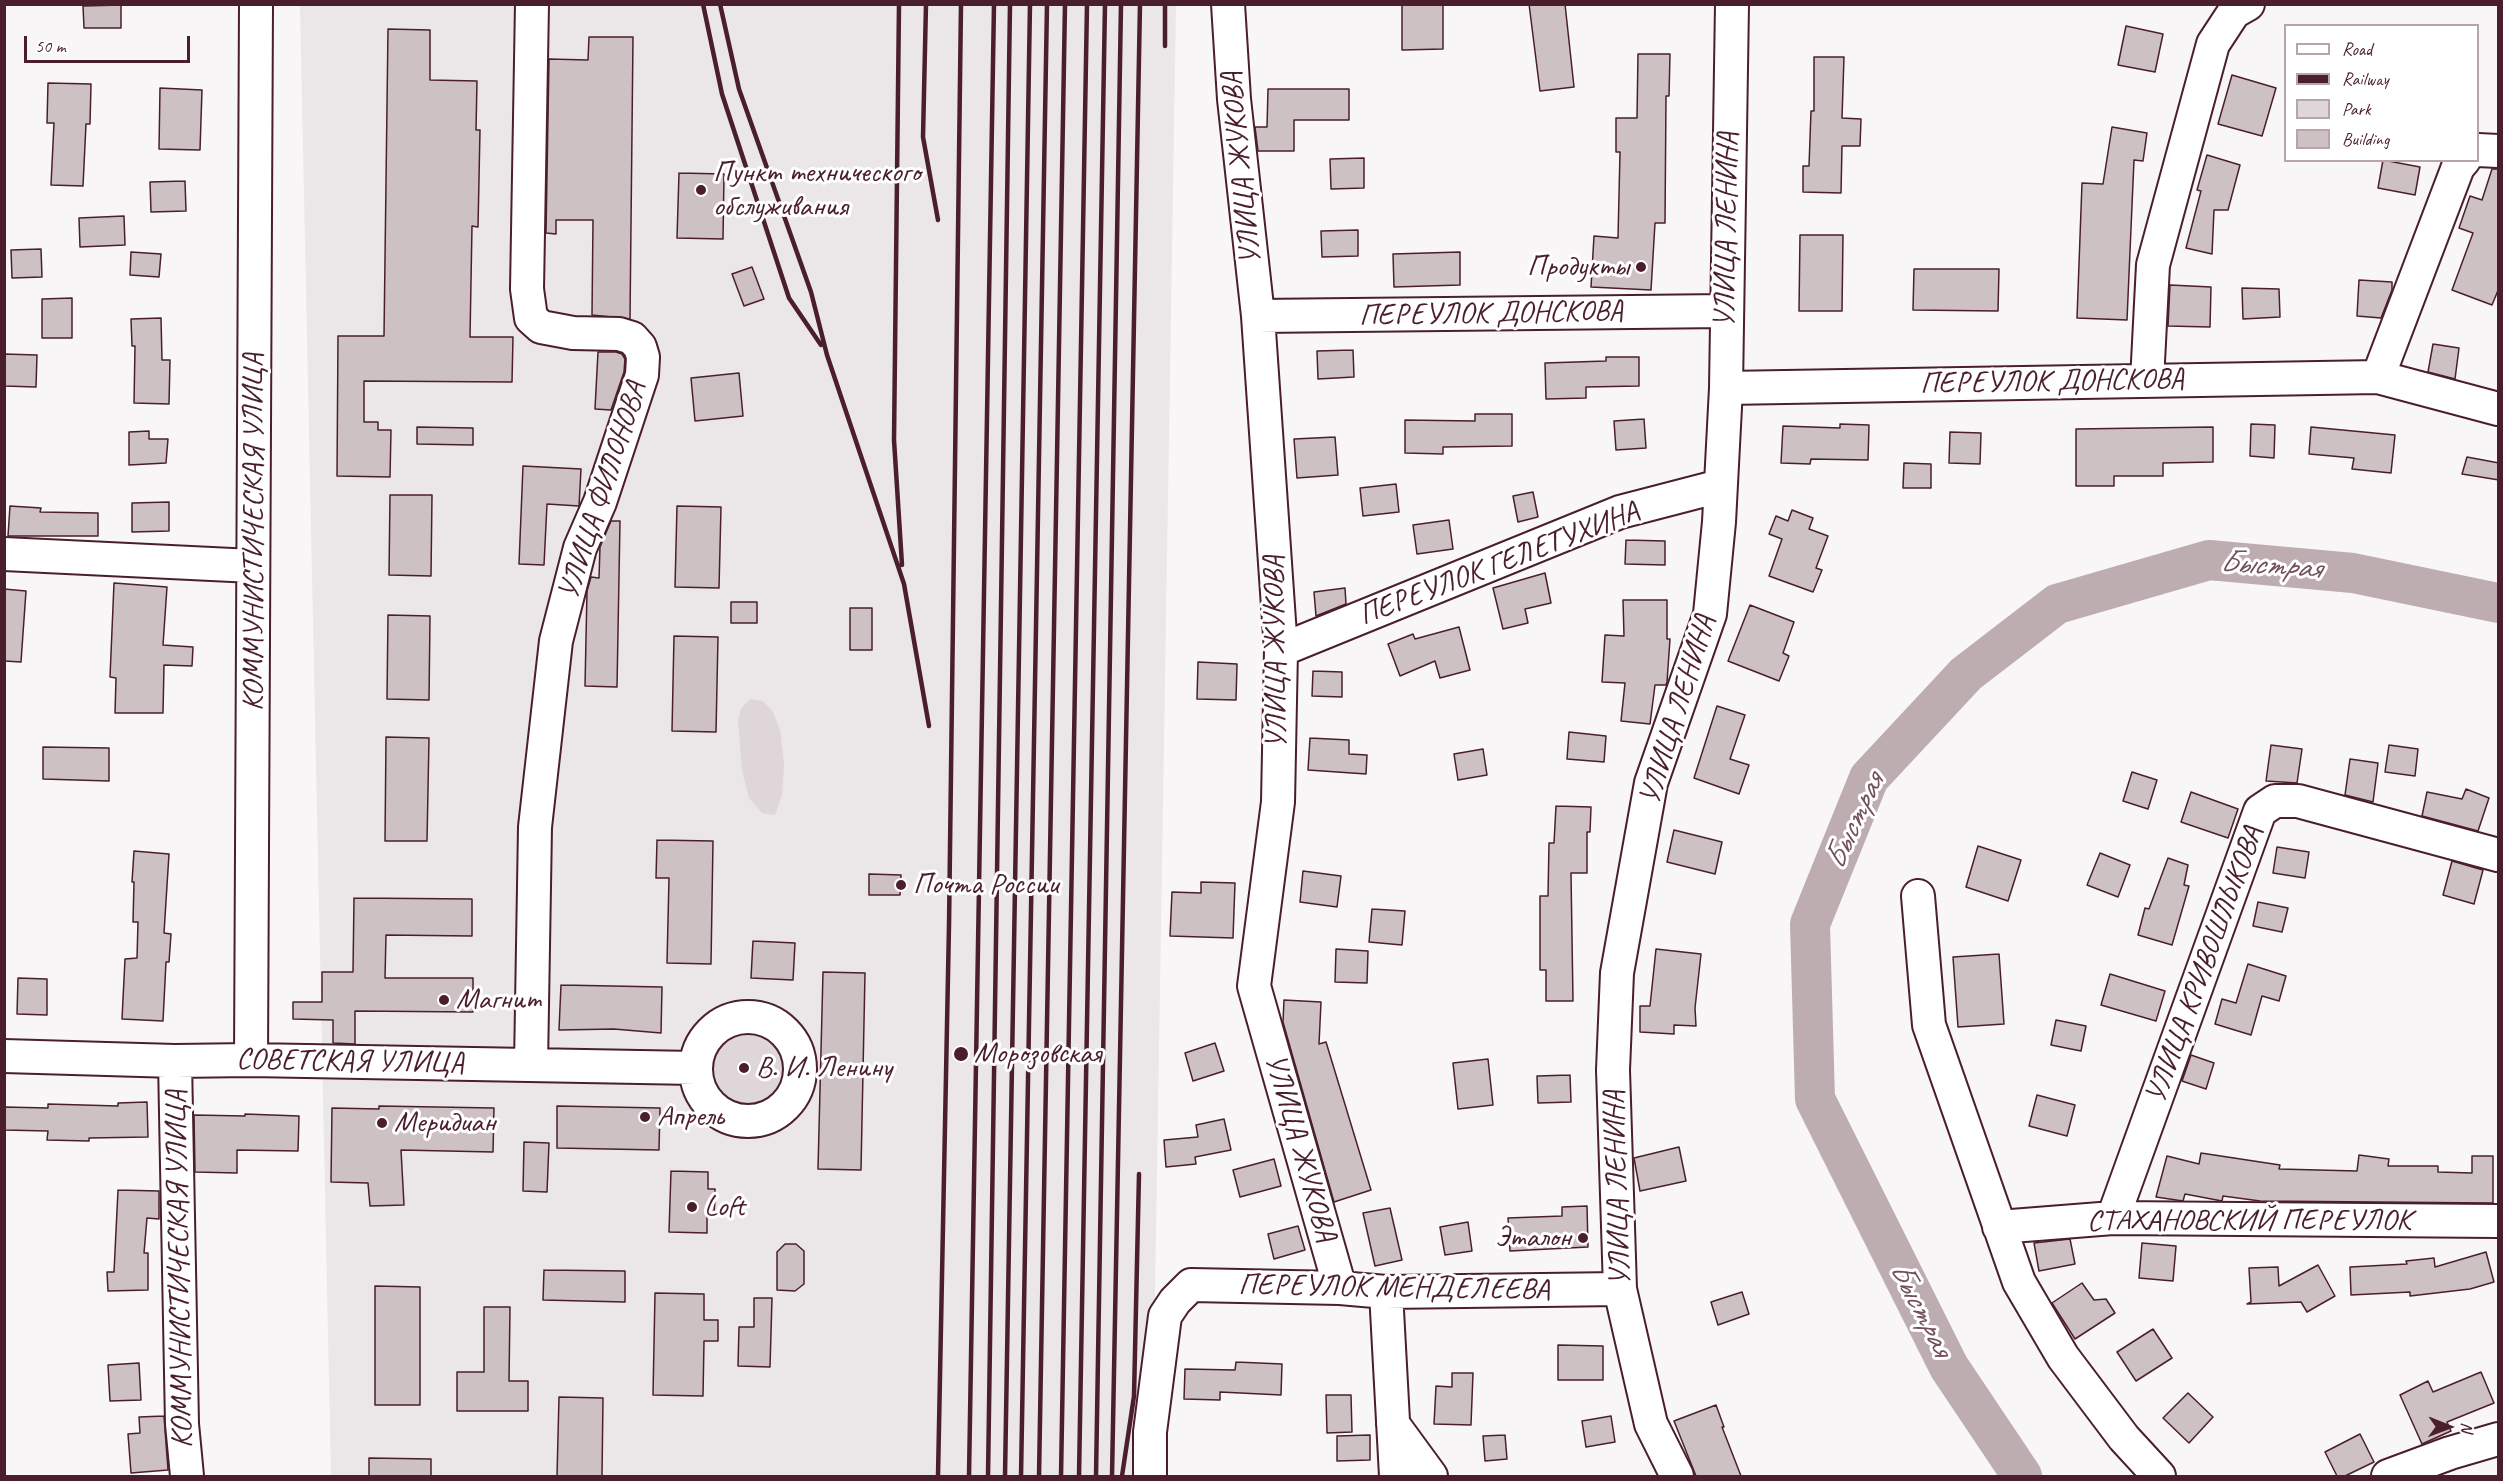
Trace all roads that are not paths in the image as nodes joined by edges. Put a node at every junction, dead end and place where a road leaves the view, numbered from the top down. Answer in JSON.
{"nodes":[{"id":1,"x":256,"y":4,"type":"edge"},
{"id":2,"x":532,"y":4,"type":"edge"},
{"id":3,"x":1228,"y":4,"type":"edge"},
{"id":4,"x":1732,"y":4,"type":"edge"},
{"id":5,"x":2234,"y":7,"type":"edge"},
{"id":6,"x":2479,"y":150,"type":"edge"},
{"id":7,"x":2499,"y":151,"type":"edge"},
{"id":8,"x":2462,"y":162,"type":"edge"},
{"id":9,"x":1725,"y":311,"type":"junction"},
{"id":10,"x":1258,"y":316,"type":"junction"},
{"id":11,"x":2378,"y":377,"type":"junction"},
{"id":12,"x":2147,"y":381,"type":"junction"},
{"id":13,"x":1726,"y":388,"type":"junction"},
{"id":14,"x":2499,"y":409,"type":"edge"},
{"id":15,"x":1720,"y":486,"type":"junction"},
{"id":16,"x":4,"y":554,"type":"edge"},
{"id":17,"x":253,"y":566,"type":"junction"},
{"id":18,"x":1281,"y":650,"type":"junction"},
{"id":19,"x":2499,"y":855,"type":"edge"},
{"id":20,"x":1918,"y":896,"type":"dead end"},
{"id":21,"x":4,"y":1056,"type":"edge"},
{"id":22,"x":251,"y":1060,"type":"junction"},
{"id":23,"x":175,"y":1061,"type":"junction"},
{"id":24,"x":531,"y":1065,"type":"junction"},
{"id":25,"x":695,"y":1068,"type":"dead end"},
{"id":26,"x":2113,"y":1218,"type":"junction"},
{"id":27,"x":2499,"y":1221,"type":"edge"},
{"id":28,"x":1999,"y":1227,"type":"junction"},
{"id":29,"x":1340,"y":1288,"type":"junction"},
{"id":30,"x":1620,"y":1289,"type":"junction"},
{"id":31,"x":1386,"y":1292,"type":"junction"},
{"id":32,"x":1394,"y":1424,"type":"junction"},
{"id":33,"x":2499,"y":1439,"type":"edge"},
{"id":34,"x":187,"y":1476,"type":"edge"},
{"id":35,"x":1150,"y":1476,"type":"edge"},
{"id":36,"x":1396,"y":1476,"type":"edge"},
{"id":37,"x":1431,"y":1476,"type":"edge"},
{"id":38,"x":1677,"y":1476,"type":"edge"},
{"id":39,"x":2159,"y":1476,"type":"edge"},
{"id":40,"x":2388,"y":1476,"type":"edge"}],
"edges":[{"from":1,"to":17,"type":"street","name":"КОММУНИСТИЧЕСКАЯ УЛИЦА"},
{"from":2,"to":24,"type":"street","name":"УЛИЦА ФИЛОНОВА"},
{"from":3,"to":10,"type":"street","name":"УЛИЦА ЖУКОВА"},
{"from":4,"to":9,"type":"street","name":"УЛИЦА ЛЕНИНА"},
{"from":5,"to":12,"type":"street"},
{"from":6,"to":7,"type":"street"},
{"from":8,"to":11,"type":"street"},
{"from":9,"to":10,"type":"street","name":"ПЕРЕУЛОК ДОНСКОВА"},
{"from":9,"to":13,"type":"street","name":"УЛИЦА ЛЕНИНА"},
{"from":10,"to":18,"type":"street","name":"УЛИЦА ЖУКОВА"},
{"from":11,"to":12,"type":"street","name":"ПЕРЕУЛОК ДОНСКОВА"},
{"from":11,"to":14,"type":"street","name":"ПЕРЕУЛОК ДОНСКОВА"},
{"from":12,"to":13,"type":"street","name":"ПЕРЕУЛОК ДОНСКОВА"},
{"from":13,"to":15,"type":"street","name":"УЛИЦА ЛЕНИНА"},
{"from":15,"to":18,"type":"street","name":"ПЕРЕУЛОК ГЕЛЕТУХИНА"},
{"from":15,"to":30,"type":"street","name":"УЛИЦА ЛЕНИНА"},
{"from":16,"to":17,"type":"street"},
{"from":17,"to":22,"type":"street","name":"КОММУНИСТИЧЕСКАЯ УЛИЦА"},
{"from":18,"to":29,"type":"street","name":"УЛИЦА ЖУКОВА"},
{"from":19,"to":26,"type":"street","name":"УЛИЦА КРИВОШЛЫКОВА"},
{"from":20,"to":28,"type":"street"},
{"from":21,"to":23,"type":"street","name":"СОВЕТСКАЯ УЛИЦА"},
{"from":22,"to":23,"type":"street","name":"СОВЕТСКАЯ УЛИЦА"},
{"from":22,"to":24,"type":"street","name":"СОВЕТСКАЯ УЛИЦА"},
{"from":23,"to":34,"type":"street","name":"КОММУНИСТИЧЕСКАЯ УЛИЦА"},
{"from":24,"to":25,"type":"street","name":"СОВЕТСКАЯ УЛИЦА"},
{"from":26,"to":27,"type":"street","name":"СТАХАНОВСКИЙ ПЕРЕУЛОК"},
{"from":26,"to":28,"type":"street","name":"СТАХАНОВСКИЙ ПЕРЕУЛОК"},
{"from":28,"to":39,"type":"street"},
{"from":29,"to":31,"type":"street","name":"ПЕРЕУЛОК МЕНДЕЛЕЕВА"},
{"from":29,"to":35,"type":"street","name":"ПЕРЕУЛОК МЕНДЕЛЕЕВА"},
{"from":30,"to":31,"type":"street","name":"ПЕРЕУЛОК МЕНДЕЛЕЕВА"},
{"from":30,"to":38,"type":"street","name":"УЛИЦА ЛЕНИНА"},
{"from":31,"to":32,"type":"street"},
{"from":32,"to":36,"type":"street"},
{"from":32,"to":37,"type":"street"},
{"from":33,"to":40,"type":"street"}]}
